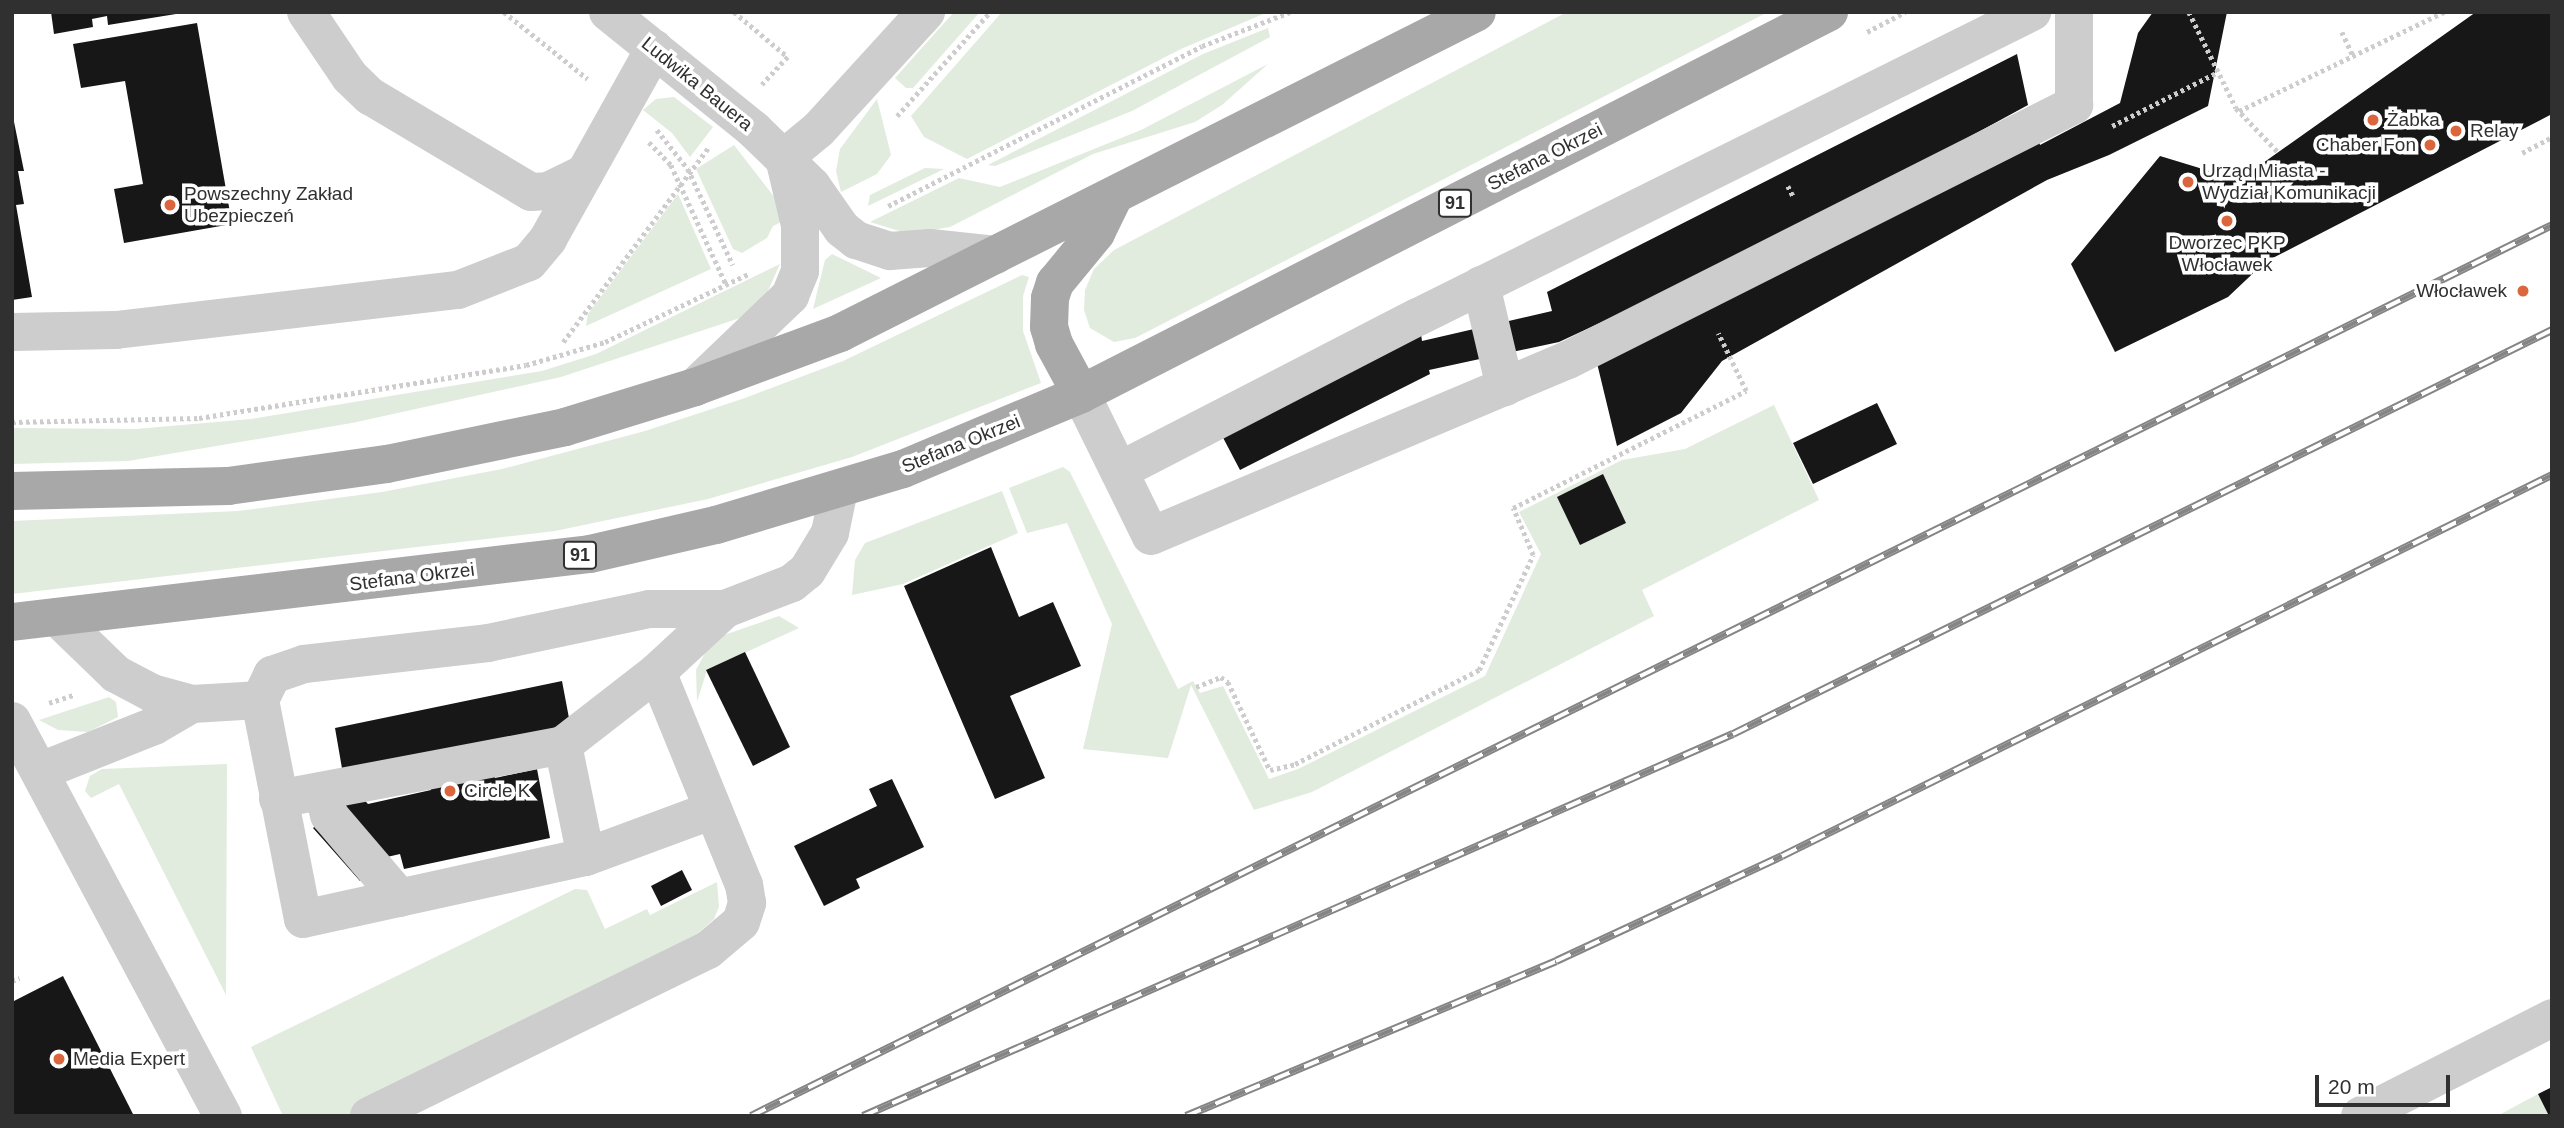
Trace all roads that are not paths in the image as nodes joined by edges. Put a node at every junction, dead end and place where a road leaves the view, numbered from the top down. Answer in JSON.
{"nodes":[{"id":1,"x":306,"y":12,"type":"edge"},
{"id":2,"x":608,"y":12,"type":"edge"},
{"id":3,"x":926,"y":12,"type":"edge"},
{"id":4,"x":1477,"y":12,"type":"edge"},
{"id":5,"x":1829,"y":12,"type":"edge"},
{"id":6,"x":2032,"y":12,"type":"edge"},
{"id":7,"x":2074,"y":12,"type":"edge"},
{"id":8,"x":654,"y":48,"type":"junction"},
{"id":9,"x":784,"y":158,"type":"junction"},
{"id":10,"x":585,"y":173,"type":"junction"},
{"id":11,"x":1113,"y":198,"type":"junction"},
{"id":12,"x":996,"y":255,"type":"junction"},
{"id":13,"x":1481,"y":285,"type":"junction"},
{"id":14,"x":12,"y":332,"type":"edge"},
{"id":15,"x":695,"y":387,"type":"junction"},
{"id":16,"x":1505,"y":387,"type":"junction"},
{"id":17,"x":1081,"y":394,"type":"junction"},
{"id":18,"x":1119,"y":471,"type":"junction"},
{"id":19,"x":839,"y":489,"type":"junction"},
{"id":20,"x":12,"y":491,"type":"edge"},
{"id":21,"x":725,"y":609,"type":"junction"},
{"id":22,"x":57,"y":617,"type":"junction"},
{"id":23,"x":12,"y":622,"type":"edge"},
{"id":24,"x":657,"y":672,"type":"junction"},
{"id":25,"x":260,"y":699,"type":"junction"},
{"id":26,"x":192,"y":704,"type":"junction"},
{"id":27,"x":25,"y":714,"type":"edge"},
{"id":28,"x":563,"y":745,"type":"junction"},
{"id":29,"x":41,"y":771,"type":"junction"},
{"id":30,"x":323,"y":791,"type":"junction"},
{"id":31,"x":278,"y":799,"type":"junction"},
{"id":32,"x":713,"y":810,"type":"junction"},
{"id":33,"x":586,"y":857,"type":"junction"},
{"id":34,"x":400,"y":898,"type":"junction"},
{"id":35,"x":2552,"y":1018,"type":"edge"},
{"id":36,"x":223,"y":1116,"type":"edge"},
{"id":37,"x":369,"y":1116,"type":"edge"},
{"id":38,"x":2360,"y":1116,"type":"edge"}],
"edges":[{"from":1,"to":10,"type":"street"},
{"from":2,"to":8,"type":"street","name":"Ludwika Bauera"},
{"from":3,"to":9,"type":"street"},
{"from":4,"to":11,"type":"main road"},
{"from":5,"to":17,"type":"main road","name":"Stefana Okrzei","number":"91"},
{"from":6,"to":13,"type":"street"},
{"from":7,"to":16,"type":"street"},
{"from":8,"to":9,"type":"street","name":"Ludwika Bauera"},
{"from":8,"to":10,"type":"street"},
{"from":9,"to":12,"type":"street","name":"Ludwika Bauera"},
{"from":9,"to":15,"type":"street"},
{"from":10,"to":14,"type":"street"},
{"from":11,"to":12,"type":"main road"},
{"from":11,"to":17,"type":"main road"},
{"from":12,"to":15,"type":"main road"},
{"from":13,"to":16,"type":"street"},
{"from":13,"to":18,"type":"street"},
{"from":15,"to":20,"type":"main road"},
{"from":16,"to":18,"type":"street"},
{"from":17,"to":18,"type":"street"},
{"from":17,"to":19,"type":"main road","name":"Stefana Okrzei","number":"91"},
{"from":19,"to":21,"type":"street"},
{"from":19,"to":22,"type":"main road","name":"Stefana Okrzei","number":"91"},
{"from":21,"to":24,"type":"street"},
{"from":21,"to":25,"type":"street"},
{"from":22,"to":23,"type":"main road","name":"Stefana Okrzei","number":"91"},
{"from":22,"to":26,"type":"street"},
{"from":24,"to":28,"type":"street"},
{"from":24,"to":32,"type":"street"},
{"from":25,"to":26,"type":"street"},
{"from":25,"to":31,"type":"street"},
{"from":26,"to":29,"type":"street"},
{"from":27,"to":29,"type":"street"},
{"from":28,"to":30,"type":"street"},
{"from":28,"to":33,"type":"street"},
{"from":29,"to":36,"type":"street"},
{"from":30,"to":31,"type":"street"},
{"from":30,"to":34,"type":"street"},
{"from":31,"to":34,"type":"street"},
{"from":32,"to":33,"type":"street"},
{"from":32,"to":37,"type":"street"},
{"from":33,"to":34,"type":"street"},
{"from":35,"to":38,"type":"street"}]}
